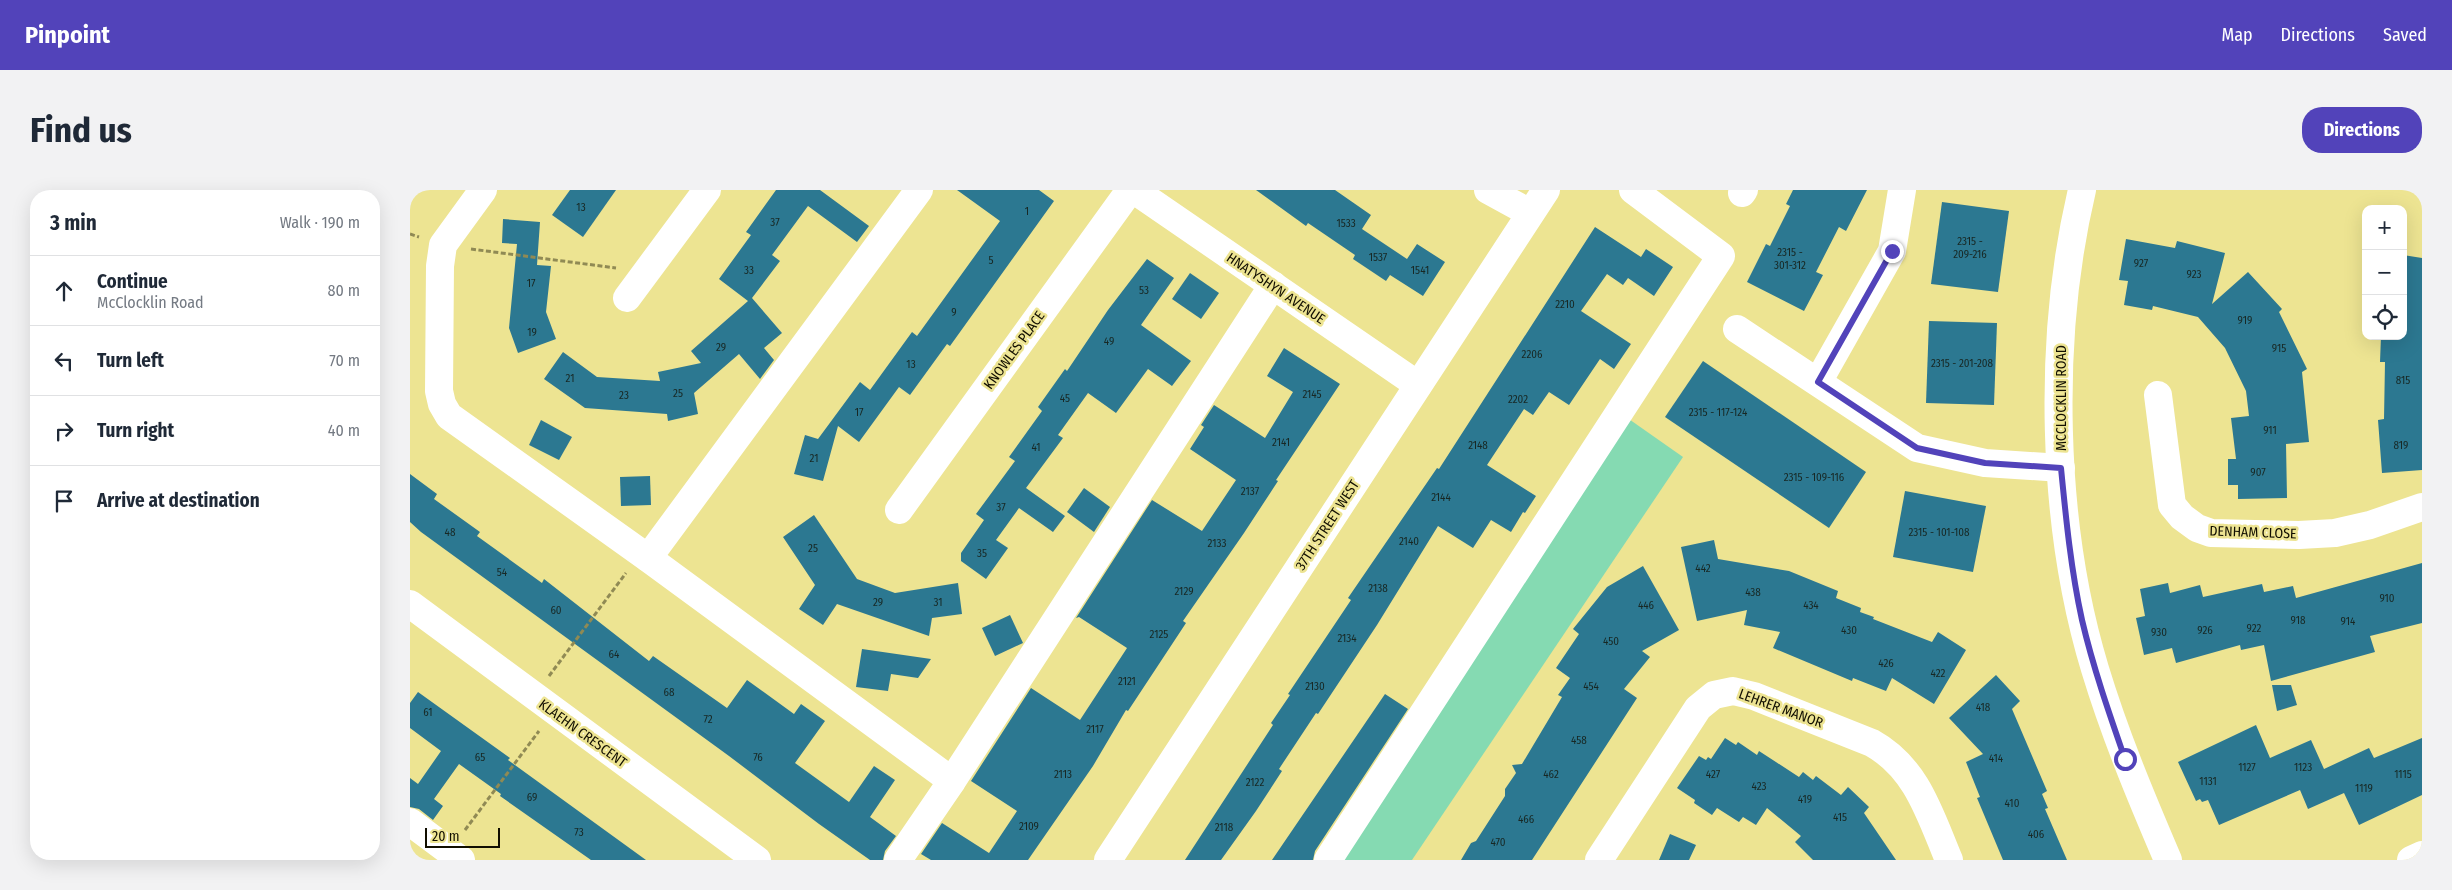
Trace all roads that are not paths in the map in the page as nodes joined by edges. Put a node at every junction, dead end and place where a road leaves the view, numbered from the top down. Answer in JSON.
{"nodes":[{"id":1,"x":482,"y":190,"type":"edge"},
{"id":2,"x":707,"y":190,"type":"edge"},
{"id":3,"x":919,"y":190,"type":"edge"},
{"id":4,"x":1130,"y":190,"type":"edge"},
{"id":5,"x":1134,"y":190,"type":"edge"},
{"id":6,"x":1488,"y":190,"type":"edge"},
{"id":7,"x":1546,"y":190,"type":"edge"},
{"id":8,"x":1633,"y":190,"type":"edge"},
{"id":9,"x":1902,"y":190,"type":"edge"},
{"id":10,"x":2082,"y":190,"type":"edge"},
{"id":11,"x":1530,"y":213,"type":"junction"},
{"id":12,"x":1272,"y":285,"type":"junction"},
{"id":13,"x":628,"y":298,"type":"dead end"},
{"id":14,"x":1737,"y":329,"type":"dead end"},
{"id":15,"x":1818,"y":382,"type":"junction"},
{"id":16,"x":1418,"y":385,"type":"junction"},
{"id":17,"x":2158,"y":394,"type":"dead end"},
{"id":18,"x":2061,"y":468,"type":"junction"},
{"id":19,"x":2422,"y":507,"type":"edge"},
{"id":20,"x":899,"y":510,"type":"dead end"},
{"id":21,"x":645,"y":555,"type":"junction"},
{"id":22,"x":410,"y":604,"type":"edge"},
{"id":23,"x":952,"y":781,"type":"junction"},
{"id":24,"x":410,"y":822,"type":"edge"},
{"id":25,"x":456,"y":855,"type":"edge"},
{"id":26,"x":2422,"y":855,"type":"edge"},
{"id":27,"x":757,"y":860,"type":"edge"},
{"id":28,"x":898,"y":860,"type":"edge"},
{"id":29,"x":1108,"y":860,"type":"edge"},
{"id":30,"x":1328,"y":860,"type":"edge"},
{"id":31,"x":1599,"y":860,"type":"edge"},
{"id":32,"x":1950,"y":860,"type":"edge"},
{"id":33,"x":2168,"y":860,"type":"edge"},
{"id":34,"x":2411,"y":860,"type":"edge"}],
"edges":[{"from":1,"to":21,"type":"street"},
{"from":2,"to":13,"type":"street"},
{"from":3,"to":21,"type":"street"},
{"from":4,"to":20,"type":"street","name":"KNOWLES PLACE"},
{"from":5,"to":12,"type":"street","name":"HNATYSHYN AVENUE"},
{"from":6,"to":11,"type":"street"},
{"from":7,"to":11,"type":"street","name":"37TH STREET WEST"},
{"from":8,"to":30,"type":"street"},
{"from":9,"to":15,"type":"street"},
{"from":10,"to":18,"type":"street","name":"MCCLOCKLIN ROAD"},
{"from":11,"to":16,"type":"street","name":"37TH STREET WEST"},
{"from":12,"to":16,"type":"street","name":"HNATYSHYN AVENUE"},
{"from":12,"to":23,"type":"street"},
{"from":14,"to":15,"type":"street"},
{"from":15,"to":18,"type":"street"},
{"from":16,"to":29,"type":"street","name":"37TH STREET WEST"},
{"from":17,"to":19,"type":"street","name":"DENHAM CLOSE"},
{"from":18,"to":33,"type":"street","name":"MCCLOCKLIN ROAD"},
{"from":21,"to":23,"type":"street"},
{"from":22,"to":27,"type":"street","name":"KLAEHN CRESCENT"},
{"from":23,"to":28,"type":"street"},
{"from":24,"to":25,"type":"street"},
{"from":26,"to":34,"type":"street"},
{"from":31,"to":32,"type":"street","name":"LEHRER MANOR"}]}
